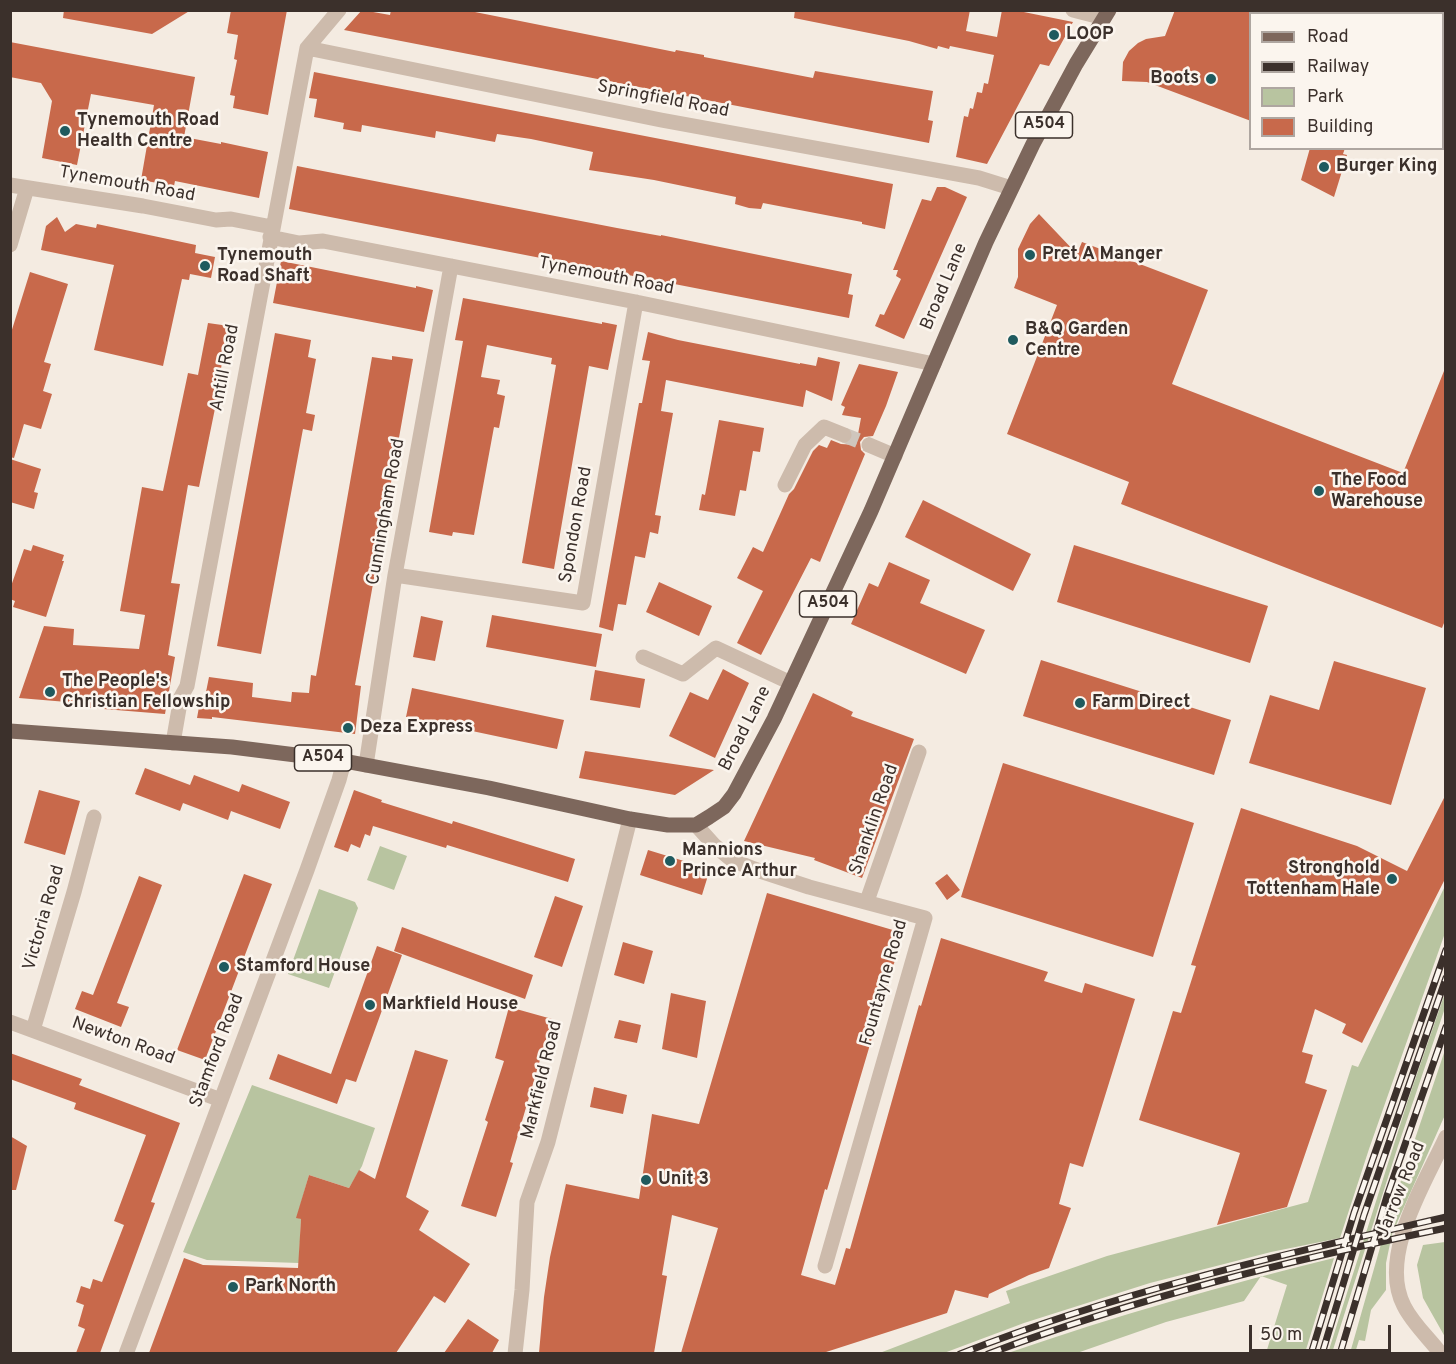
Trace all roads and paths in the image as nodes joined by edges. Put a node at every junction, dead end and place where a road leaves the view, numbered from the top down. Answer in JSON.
{"nodes":[{"id":1,"x":339,"y":10,"type":"edge"},
{"id":2,"x":1073,"y":10,"type":"edge"},
{"id":3,"x":1107,"y":14,"type":"edge"},
{"id":4,"x":307,"y":48,"type":"junction"},
{"id":5,"x":10,"y":185,"type":"edge"},
{"id":6,"x":27,"y":188,"type":"junction"},
{"id":7,"x":1011,"y":189,"type":"junction"},
{"id":8,"x":271,"y":232,"type":"junction"},
{"id":9,"x":10,"y":245,"type":"edge"},
{"id":10,"x":451,"y":266,"type":"junction"},
{"id":11,"x":636,"y":302,"type":"junction"},
{"id":12,"x":934,"y":364,"type":"junction"},
{"id":13,"x":844,"y":435,"type":"tunnel mouth"},
{"id":14,"x":869,"y":445,"type":"tunnel mouth"},
{"id":15,"x":895,"y":456,"type":"junction"},
{"id":16,"x":785,"y":485,"type":"dead end"},
{"id":17,"x":395,"y":575,"type":"junction"},
{"id":18,"x":643,"y":657,"type":"dead end"},
{"id":19,"x":791,"y":683,"type":"junction"},
{"id":20,"x":10,"y":731,"type":"edge"},
{"id":21,"x":173,"y":743,"type":"junction"},
{"id":22,"x":920,"y":752,"type":"dead end"},
{"id":23,"x":344,"y":761,"type":"junction"},
{"id":24,"x":366,"y":765,"type":"junction"},
{"id":25,"x":94,"y":817,"type":"dead end"},
{"id":26,"x":630,"y":819,"type":"junction"},
{"id":27,"x":696,"y":825,"type":"junction"},
{"id":28,"x":867,"y":901,"type":"junction"},
{"id":29,"x":10,"y":1022,"type":"edge"},
{"id":30,"x":33,"y":1030,"type":"junction"},
{"id":31,"x":221,"y":1100,"type":"junction"},
{"id":32,"x":1446,"y":1137,"type":"edge"},
{"id":33,"x":825,"y":1266,"type":"dead end"},
{"id":34,"x":126,"y":1353,"type":"edge"},
{"id":35,"x":515,"y":1353,"type":"edge"},
{"id":36,"x":1441,"y":1353,"type":"edge"}],
"edges":[{"from":1,"to":4,"type":"street","name":"Antill Road"},
{"from":2,"to":3,"type":"street"},
{"from":3,"to":7,"type":"main road","name":"Broad Lane","number":"A504"},
{"from":4,"to":7,"type":"street","name":"Springfield Road"},
{"from":4,"to":8,"type":"street","name":"Antill Road"},
{"from":5,"to":6,"type":"street","name":"Tynemouth Road"},
{"from":6,"to":8,"type":"street","name":"Tynemouth Road"},
{"from":6,"to":9,"type":"street"},
{"from":7,"to":12,"type":"main road","name":"Broad Lane","number":"A504"},
{"from":8,"to":10,"type":"street","name":"Tynemouth Road"},
{"from":8,"to":21,"type":"street","name":"Antill Road"},
{"from":10,"to":11,"type":"street","name":"Tynemouth Road"},
{"from":10,"to":17,"type":"street","name":"Cunningham Road"},
{"from":11,"to":12,"type":"street","name":"Tynemouth Road"},
{"from":11,"to":17,"type":"street","name":"Spondon Road"},
{"from":12,"to":15,"type":"main road","name":"Broad Lane","number":"A504"},
{"from":13,"to":16,"type":"street"},
{"from":14,"to":15,"type":"street"},
{"from":15,"to":19,"type":"main road","name":"Broad Lane","number":"A504"},
{"from":17,"to":24,"type":"street","name":"Cunningham Road"},
{"from":18,"to":19,"type":"street"},
{"from":19,"to":27,"type":"main road","name":"Broad Lane","number":"A504"},
{"from":20,"to":21,"type":"main road","number":"A504"},
{"from":21,"to":23,"type":"main road","number":"A504"},
{"from":22,"to":28,"type":"street","name":"Shanklin Road"},
{"from":23,"to":24,"type":"main road","number":"A504"},
{"from":23,"to":31,"type":"street","name":"Stamford Road"},
{"from":24,"to":26,"type":"main road","number":"A504"},
{"from":25,"to":30,"type":"street","name":"Victoria Road"},
{"from":26,"to":27,"type":"main road","number":"A504"},
{"from":26,"to":35,"type":"street","name":"Markfield Road"},
{"from":27,"to":28,"type":"street","name":"Fountayne Road"},
{"from":28,"to":33,"type":"street","name":"Fountayne Road"},
{"from":29,"to":30,"type":"street","name":"Newton Road"},
{"from":30,"to":31,"type":"street","name":"Newton Road"},
{"from":31,"to":34,"type":"street","name":"Stamford Road"},
{"from":32,"to":36,"type":"street","name":"Jarrow Road"}]}
